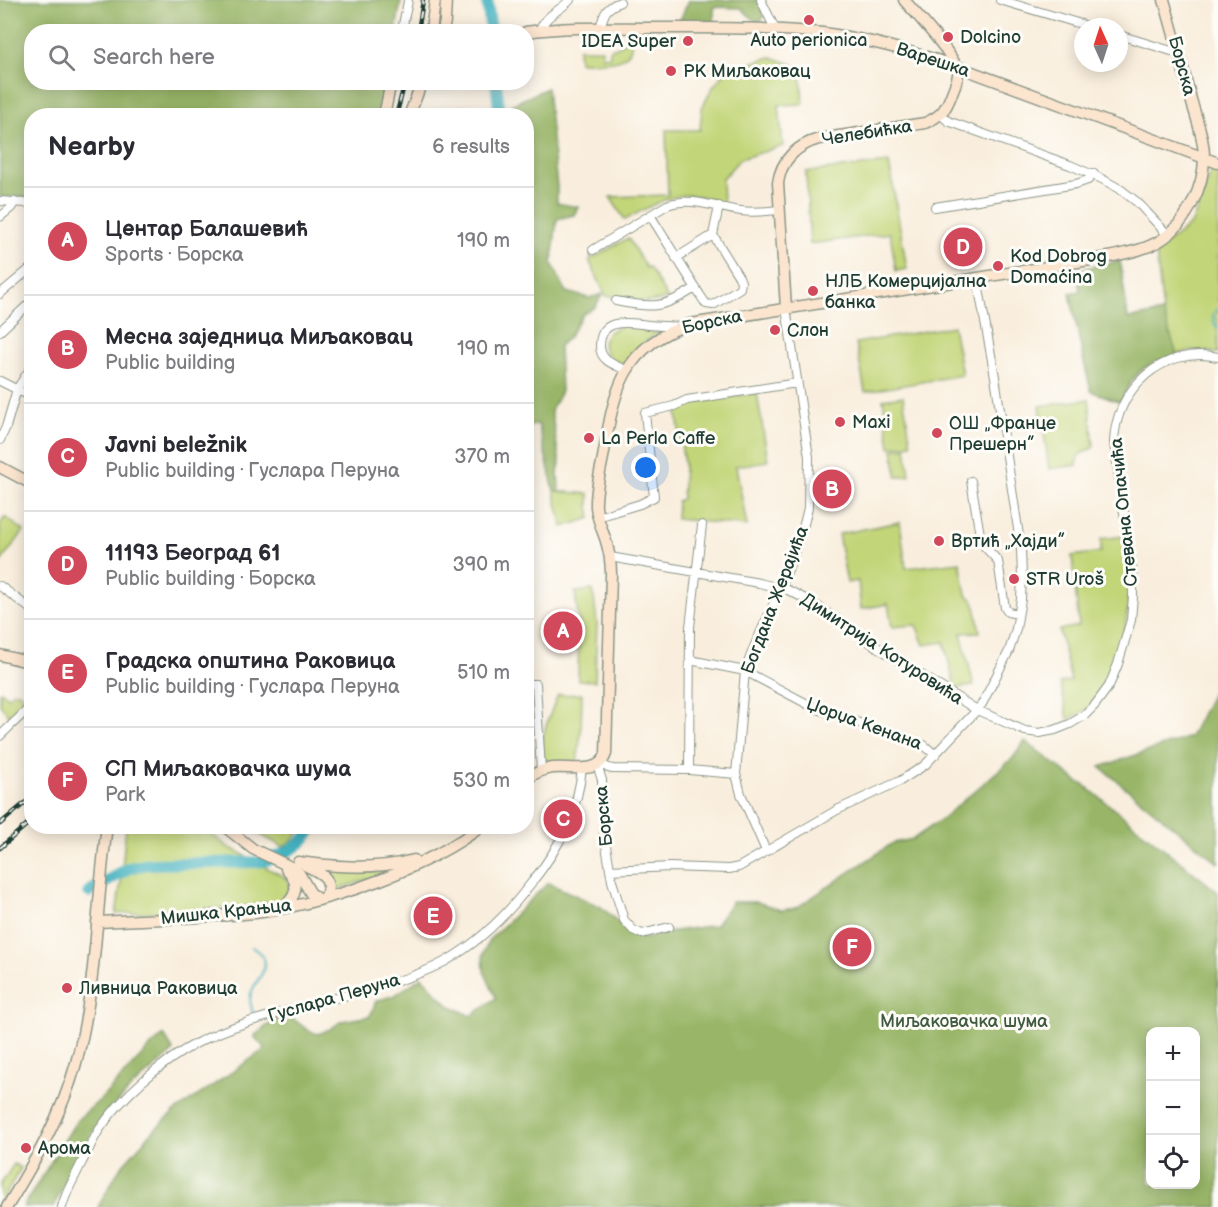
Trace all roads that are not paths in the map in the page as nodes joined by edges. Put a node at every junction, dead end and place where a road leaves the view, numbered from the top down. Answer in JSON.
{"nodes":[{"id":1,"x":408,"y":0,"type":"edge"},
{"id":2,"x":435,"y":0,"type":"edge"},
{"id":3,"x":446,"y":0,"type":"edge"},
{"id":4,"x":570,"y":0,"type":"edge"},
{"id":5,"x":608,"y":0,"type":"edge"},
{"id":6,"x":761,"y":0,"type":"edge"},
{"id":7,"x":904,"y":0,"type":"edge"},
{"id":8,"x":1000,"y":0,"type":"edge"},
{"id":9,"x":1164,"y":0,"type":"edge"},
{"id":10,"x":620,"y":2,"type":"dead end"},
{"id":11,"x":604,"y":14,"type":"junction"},
{"id":12,"x":1074,"y":22,"type":"edge"},
{"id":13,"x":403,"y":24,"type":"edge"},
{"id":14,"x":432,"y":24,"type":"edge"},
{"id":15,"x":444,"y":24,"type":"edge"},
{"id":16,"x":600,"y":28,"type":"junction"},
{"id":17,"x":774,"y":29,"type":"junction"},
{"id":18,"x":540,"y":30,"type":"junction"},
{"id":19,"x":534,"y":31,"type":"edge"},
{"id":20,"x":1128,"y":38,"type":"edge"},
{"id":21,"x":938,"y":40,"type":"junction"},
{"id":22,"x":1178,"y":53,"type":"junction"},
{"id":23,"x":929,"y":57,"type":"junction"},
{"id":24,"x":956,"y":66,"type":"junction"},
{"id":25,"x":389,"y":90,"type":"edge"},
{"id":26,"x":419,"y":90,"type":"edge"},
{"id":27,"x":386,"y":108,"type":"edge"},
{"id":28,"x":412,"y":108,"type":"edge"},
{"id":29,"x":941,"y":115,"type":"junction"},
{"id":30,"x":1204,"y":157,"type":"junction"},
{"id":31,"x":1218,"y":163,"type":"edge"},
{"id":32,"x":1094,"y":174,"type":"junction"},
{"id":33,"x":0,"y":201,"type":"edge"},
{"id":34,"x":15,"y":202,"type":"junction"},
{"id":35,"x":24,"y":203,"type":"edge"},
{"id":36,"x":719,"y":206,"type":"junction"},
{"id":37,"x":935,"y":207,"type":"dead end"},
{"id":38,"x":779,"y":210,"type":"junction"},
{"id":39,"x":650,"y":215,"type":"junction"},
{"id":40,"x":0,"y":217,"type":"edge"},
{"id":41,"x":713,"y":235,"type":"junction"},
{"id":42,"x":1168,"y":236,"type":"junction"},
{"id":43,"x":593,"y":250,"type":"dead end"},
{"id":44,"x":676,"y":258,"type":"junction"},
{"id":45,"x":24,"y":274,"type":"edge"},
{"id":46,"x":977,"y":278,"type":"junction"},
{"id":47,"x":695,"y":288,"type":"junction"},
{"id":48,"x":0,"y":294,"type":"edge"},
{"id":49,"x":616,"y":301,"type":"dead end"},
{"id":50,"x":24,"y":308,"type":"edge"},
{"id":51,"x":786,"y":308,"type":"junction"},
{"id":52,"x":682,"y":327,"type":"junction"},
{"id":53,"x":0,"y":331,"type":"edge"},
{"id":54,"x":1218,"y":357,"type":"edge"},
{"id":55,"x":626,"y":370,"type":"junction"},
{"id":56,"x":24,"y":378,"type":"edge"},
{"id":57,"x":0,"y":381,"type":"edge"},
{"id":58,"x":797,"y":383,"type":"junction"},
{"id":59,"x":17,"y":389,"type":"junction"},
{"id":60,"x":24,"y":393,"type":"edge"},
{"id":61,"x":0,"y":440,"type":"edge"},
{"id":62,"x":0,"y":467,"type":"edge"},
{"id":63,"x":24,"y":480,"type":"edge"},
{"id":64,"x":971,"y":481,"type":"dead end"},
{"id":65,"x":597,"y":517,"type":"junction"},
{"id":66,"x":702,"y":525,"type":"dead end"},
{"id":67,"x":610,"y":557,"type":"junction"},
{"id":68,"x":697,"y":573,"type":"junction"},
{"id":69,"x":0,"y":586,"type":"edge"},
{"id":70,"x":780,"y":588,"type":"junction"},
{"id":71,"x":24,"y":604,"type":"edge"},
{"id":72,"x":1018,"y":614,"type":"junction"},
{"id":73,"x":0,"y":655,"type":"edge"},
{"id":74,"x":690,"y":660,"type":"junction"},
{"id":75,"x":24,"y":661,"type":"edge"},
{"id":76,"x":745,"y":671,"type":"junction"},
{"id":77,"x":534,"y":684,"type":"edge"},
{"id":78,"x":977,"y":710,"type":"junction"},
{"id":79,"x":24,"y":713,"type":"edge"},
{"id":80,"x":0,"y":736,"type":"edge"},
{"id":81,"x":935,"y":755,"type":"junction"},
{"id":82,"x":599,"y":764,"type":"junction"},
{"id":83,"x":582,"y":768,"type":"junction"},
{"id":84,"x":689,"y":770,"type":"junction"},
{"id":85,"x":541,"y":771,"type":"junction"},
{"id":86,"x":534,"y":774,"type":"edge"},
{"id":87,"x":736,"y":774,"type":"junction"},
{"id":88,"x":106,"y":834,"type":"edge"},
{"id":89,"x":234,"y":834,"type":"edge"},
{"id":90,"x":471,"y":834,"type":"edge"},
{"id":91,"x":243,"y":841,"type":"junction"},
{"id":92,"x":766,"y":851,"type":"junction"},
{"id":93,"x":432,"y":856,"type":"junction"},
{"id":94,"x":279,"y":862,"type":"junction"},
{"id":95,"x":298,"y":862,"type":"junction"},
{"id":96,"x":610,"y":870,"type":"junction"},
{"id":97,"x":322,"y":899,"type":"junction"},
{"id":98,"x":280,"y":909,"type":"junction"},
{"id":99,"x":98,"y":922,"type":"junction"},
{"id":100,"x":669,"y":927,"type":"dead end"},
{"id":101,"x":7,"y":1207,"type":"edge"},
{"id":102,"x":62,"y":1207,"type":"edge"}],
"edges":[{"from":1,"to":13,"type":"street"},
{"from":2,"to":14,"type":"main road"},
{"from":3,"to":15,"type":"main road"},
{"from":4,"to":18,"type":"street"},
{"from":5,"to":11,"type":"street"},
{"from":6,"to":17,"type":"street"},
{"from":7,"to":21,"type":"main road"},
{"from":8,"to":12,"type":"street"},
{"from":9,"to":22,"type":"main road","name":"Борска"},
{"from":10,"to":11,"type":"street"},
{"from":11,"to":16,"type":"street"},
{"from":16,"to":17,"type":"main road","name":"Варешка"},
{"from":16,"to":18,"type":"main road","name":"Варешка"},
{"from":17,"to":23,"type":"main road","name":"Варешка"},
{"from":18,"to":19,"type":"main road","name":"Варешка"},
{"from":20,"to":22,"type":"street"},
{"from":21,"to":23,"type":"main road"},
{"from":21,"to":24,"type":"main road"},
{"from":22,"to":30,"type":"main road","name":"Борска"},
{"from":23,"to":24,"type":"main road","name":"Варешка"},
{"from":24,"to":29,"type":"main road"},
{"from":24,"to":30,"type":"main road","name":"Варешка"},
{"from":25,"to":27,"type":"main road"},
{"from":26,"to":28,"type":"main road"},
{"from":29,"to":32,"type":"street"},
{"from":29,"to":38,"type":"main road","name":"Челебићка"},
{"from":30,"to":31,"type":"main road","name":"Варешка"},
{"from":30,"to":42,"type":"main road","name":"Борска"},
{"from":32,"to":37,"type":"street"},
{"from":32,"to":42,"type":"street"},
{"from":33,"to":34,"type":"street"},
{"from":34,"to":35,"type":"street"},
{"from":34,"to":40,"type":"street"},
{"from":36,"to":38,"type":"street"},
{"from":36,"to":39,"type":"street"},
{"from":36,"to":41,"type":"street"},
{"from":38,"to":51,"type":"main road","name":"Челебићка"},
{"from":39,"to":43,"type":"street"},
{"from":39,"to":44,"type":"street","name":"Борска"},
{"from":41,"to":44,"type":"street"},
{"from":41,"to":47,"type":"street","name":"Борска"},
{"from":42,"to":46,"type":"main road","name":"Борска"},
{"from":44,"to":47,"type":"street","name":"Борска"},
{"from":45,"to":48,"type":"street"},
{"from":46,"to":51,"type":"main road","name":"Борска"},
{"from":46,"to":72,"type":"street"},
{"from":47,"to":49,"type":"street","name":"Борска"},
{"from":50,"to":53,"type":"street"},
{"from":51,"to":52,"type":"main road","name":"Борска"},
{"from":51,"to":58,"type":"street","name":"Богдана Жерајића"},
{"from":52,"to":55,"type":"main road","name":"Борска"},
{"from":52,"to":55,"type":"street"},
{"from":54,"to":78,"type":"street","name":"Стевана Опачића"},
{"from":55,"to":65,"type":"main road","name":"Борска"},
{"from":56,"to":59,"type":"street"},
{"from":57,"to":59,"type":"street"},
{"from":58,"to":65,"type":"street"},
{"from":58,"to":70,"type":"street","name":"Богдана Жерајића"},
{"from":59,"to":60,"type":"street"},
{"from":59,"to":61,"type":"street"},
{"from":62,"to":63,"type":"main road"},
{"from":64,"to":72,"type":"street"},
{"from":65,"to":67,"type":"main road","name":"Борска"},
{"from":66,"to":68,"type":"street"},
{"from":67,"to":68,"type":"street","name":"Димитрија Котуровића"},
{"from":67,"to":82,"type":"main road","name":"Борска"},
{"from":68,"to":70,"type":"street","name":"Димитрија Котуровића"},
{"from":68,"to":74,"type":"street"},
{"from":69,"to":71,"type":"street"},
{"from":70,"to":76,"type":"street","name":"Богдана Жерајића"},
{"from":70,"to":78,"type":"street","name":"Димитрија Котуровића"},
{"from":72,"to":78,"type":"street"},
{"from":73,"to":75,"type":"main road"},
{"from":74,"to":76,"type":"street","name":"Џорџа Кенана"},
{"from":74,"to":84,"type":"street"},
{"from":76,"to":81,"type":"street","name":"Џорџа Кенана"},
{"from":76,"to":87,"type":"street","name":"Богдана Жерајића"},
{"from":77,"to":85,"type":"street"},
{"from":78,"to":81,"type":"street"},
{"from":79,"to":80,"type":"street"},
{"from":81,"to":92,"type":"street"},
{"from":82,"to":83,"type":"main road"},
{"from":82,"to":84,"type":"street"},
{"from":82,"to":96,"type":"street","name":"Борска"},
{"from":83,"to":85,"type":"main road"},
{"from":83,"to":102,"type":"street","name":"Гуслара Перуна"},
{"from":84,"to":87,"type":"street"},
{"from":85,"to":86,"type":"main road"},
{"from":87,"to":92,"type":"street","name":"Богдана Жерајића"},
{"from":88,"to":99,"type":"main road"},
{"from":89,"to":91,"type":"main road"},
{"from":90,"to":93,"type":"main road","name":"Мишка Крањца"},
{"from":91,"to":94,"type":"main road"},
{"from":91,"to":95,"type":"main road"},
{"from":92,"to":96,"type":"street"},
{"from":93,"to":95,"type":"main road"},
{"from":93,"to":97,"type":"main road","name":"Мишка Крањца"},
{"from":94,"to":97,"type":"main road"},
{"from":94,"to":98,"type":"main road"},
{"from":95,"to":97,"type":"main road"},
{"from":96,"to":100,"type":"street","name":"Борска"},
{"from":97,"to":98,"type":"main road","name":"Мишка Крањца"},
{"from":98,"to":99,"type":"main road","name":"Мишка Крањца"},
{"from":99,"to":101,"type":"main road"}]}
